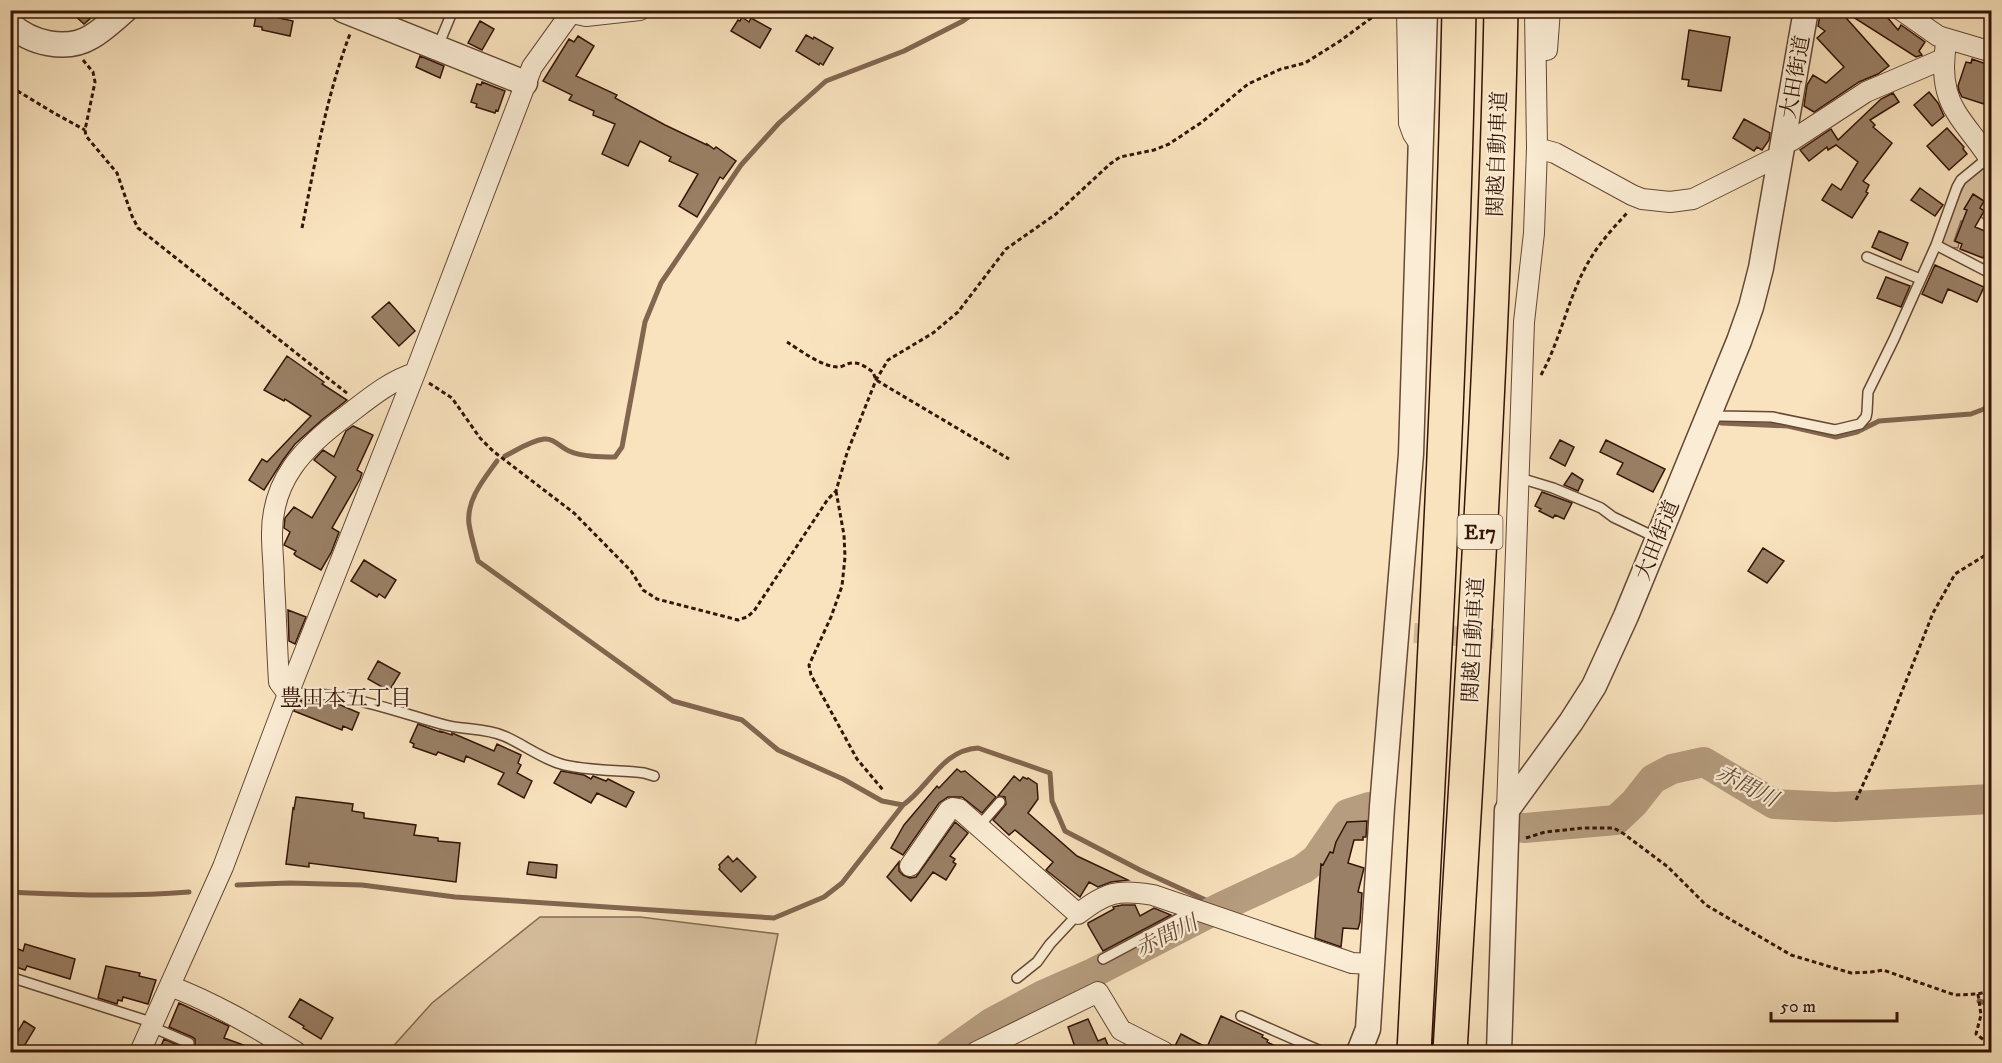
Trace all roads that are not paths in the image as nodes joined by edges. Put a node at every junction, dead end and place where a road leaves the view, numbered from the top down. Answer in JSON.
{"nodes":[{"id":1,"x":125,"y":10,"type":"edge"},
{"id":2,"x":453,"y":10,"type":"edge"},
{"id":3,"x":640,"y":10,"type":"edge"},
{"id":4,"x":1425,"y":10,"type":"edge"},
{"id":5,"x":1459,"y":10,"type":"edge"},
{"id":6,"x":1501,"y":10,"type":"edge"},
{"id":7,"x":1535,"y":10,"type":"edge"},
{"id":8,"x":1550,"y":10,"type":"edge"},
{"id":9,"x":1806,"y":10,"type":"edge"},
{"id":10,"x":1901,"y":10,"type":"edge"},
{"id":11,"x":1401,"y":11,"type":"edge"},
{"id":12,"x":572,"y":12,"type":"edge"},
{"id":13,"x":359,"y":14,"type":"edge"},
{"id":14,"x":10,"y":24,"type":"edge"},
{"id":15,"x":1947,"y":39,"type":"junction"},
{"id":16,"x":437,"y":48,"type":"junction"},
{"id":17,"x":1992,"y":51,"type":"edge"},
{"id":18,"x":1943,"y":59,"type":"junction"},
{"id":19,"x":525,"y":82,"type":"junction"},
{"id":20,"x":1537,"y":143,"type":"junction"},
{"id":21,"x":1421,"y":146,"type":"junction"},
{"id":22,"x":1782,"y":150,"type":"junction"},
{"id":23,"x":1990,"y":160,"type":"edge"},
{"id":24,"x":1936,"y":245,"type":"junction"},
{"id":25,"x":1867,"y":256,"type":"dead end"},
{"id":26,"x":1988,"y":272,"type":"dead end"},
{"id":27,"x":1920,"y":279,"type":"junction"},
{"id":28,"x":415,"y":373,"type":"junction"},
{"id":29,"x":1711,"y":412,"type":"junction"},
{"id":30,"x":1520,"y":478,"type":"junction"},
{"id":31,"x":1658,"y":538,"type":"junction"},
{"id":32,"x":288,"y":693,"type":"junction"},
{"id":33,"x":654,"y":776,"type":"dead end"},
{"id":34,"x":1000,"y":802,"type":"dead end"},
{"id":35,"x":1507,"y":810,"type":"junction"},
{"id":36,"x":979,"y":826,"type":"junction"},
{"id":37,"x":910,"y":866,"type":"dead end"},
{"id":38,"x":1204,"y":913,"type":"junction"},
{"id":39,"x":1078,"y":914,"type":"junction"},
{"id":40,"x":1103,"y":959,"type":"dead end"},
{"id":41,"x":1372,"y":964,"type":"junction"},
{"id":42,"x":10,"y":977,"type":"edge"},
{"id":43,"x":1017,"y":978,"type":"dead end"},
{"id":44,"x":170,"y":986,"type":"junction"},
{"id":45,"x":1241,"y":1016,"type":"dead end"},
{"id":46,"x":153,"y":1025,"type":"junction"},
{"id":47,"x":189,"y":1043,"type":"dead end"},
{"id":48,"x":140,"y":1053,"type":"edge"},
{"id":49,"x":296,"y":1053,"type":"edge"},
{"id":50,"x":976,"y":1053,"type":"edge"},
{"id":51,"x":1164,"y":1053,"type":"edge"},
{"id":52,"x":1323,"y":1053,"type":"edge"},
{"id":53,"x":1359,"y":1053,"type":"edge"},
{"id":54,"x":1414,"y":1053,"type":"edge"},
{"id":55,"x":1450,"y":1053,"type":"edge"},
{"id":56,"x":1499,"y":1053,"type":"edge"}],
"edges":[{"from":1,"to":14,"type":"street"},
{"from":2,"to":16,"type":"lane"},
{"from":3,"to":12,"type":"street"},
{"from":4,"to":21,"type":"street"},
{"from":5,"to":54,"type":"highway","name":"関越自動車道","number":"E17"},
{"from":6,"to":55,"type":"highway","name":"関越自動車道","number":"E17"},
{"from":7,"to":20,"type":"street"},
{"from":8,"to":20,"type":"street"},
{"from":9,"to":22,"type":"street","name":"大田街道"},
{"from":10,"to":15,"type":"street"},
{"from":11,"to":21,"type":"street"},
{"from":12,"to":19,"type":"street"},
{"from":13,"to":16,"type":"street"},
{"from":15,"to":17,"type":"street"},
{"from":15,"to":18,"type":"street"},
{"from":16,"to":19,"type":"street"},
{"from":18,"to":22,"type":"street"},
{"from":18,"to":23,"type":"street"},
{"from":19,"to":28,"type":"street"},
{"from":20,"to":22,"type":"street"},
{"from":20,"to":30,"type":"street"},
{"from":21,"to":41,"type":"street"},
{"from":22,"to":29,"type":"street","name":"大田街道"},
{"from":23,"to":24,"type":"lane"},
{"from":24,"to":26,"type":"lane"},
{"from":24,"to":27,"type":"lane"},
{"from":25,"to":27,"type":"lane"},
{"from":27,"to":29,"type":"lane"},
{"from":28,"to":32,"type":"street"},
{"from":28,"to":32,"type":"street"},
{"from":29,"to":31,"type":"street","name":"大田街道"},
{"from":30,"to":31,"type":"lane"},
{"from":30,"to":35,"type":"street"},
{"from":31,"to":35,"type":"street","name":"大田街道"},
{"from":32,"to":33,"type":"lane"},
{"from":32,"to":44,"type":"street"},
{"from":34,"to":36,"type":"lane"},
{"from":35,"to":56,"type":"street"},
{"from":36,"to":37,"type":"street"},
{"from":36,"to":39,"type":"street"},
{"from":38,"to":39,"type":"street"},
{"from":38,"to":40,"type":"lane"},
{"from":38,"to":41,"type":"street"},
{"from":39,"to":43,"type":"lane"},
{"from":41,"to":53,"type":"street"},
{"from":42,"to":46,"type":"lane"},
{"from":44,"to":46,"type":"street"},
{"from":44,"to":49,"type":"street"},
{"from":45,"to":52,"type":"lane"},
{"from":46,"to":47,"type":"lane"},
{"from":46,"to":48,"type":"street"},
{"from":50,"to":51,"type":"street"}]}
